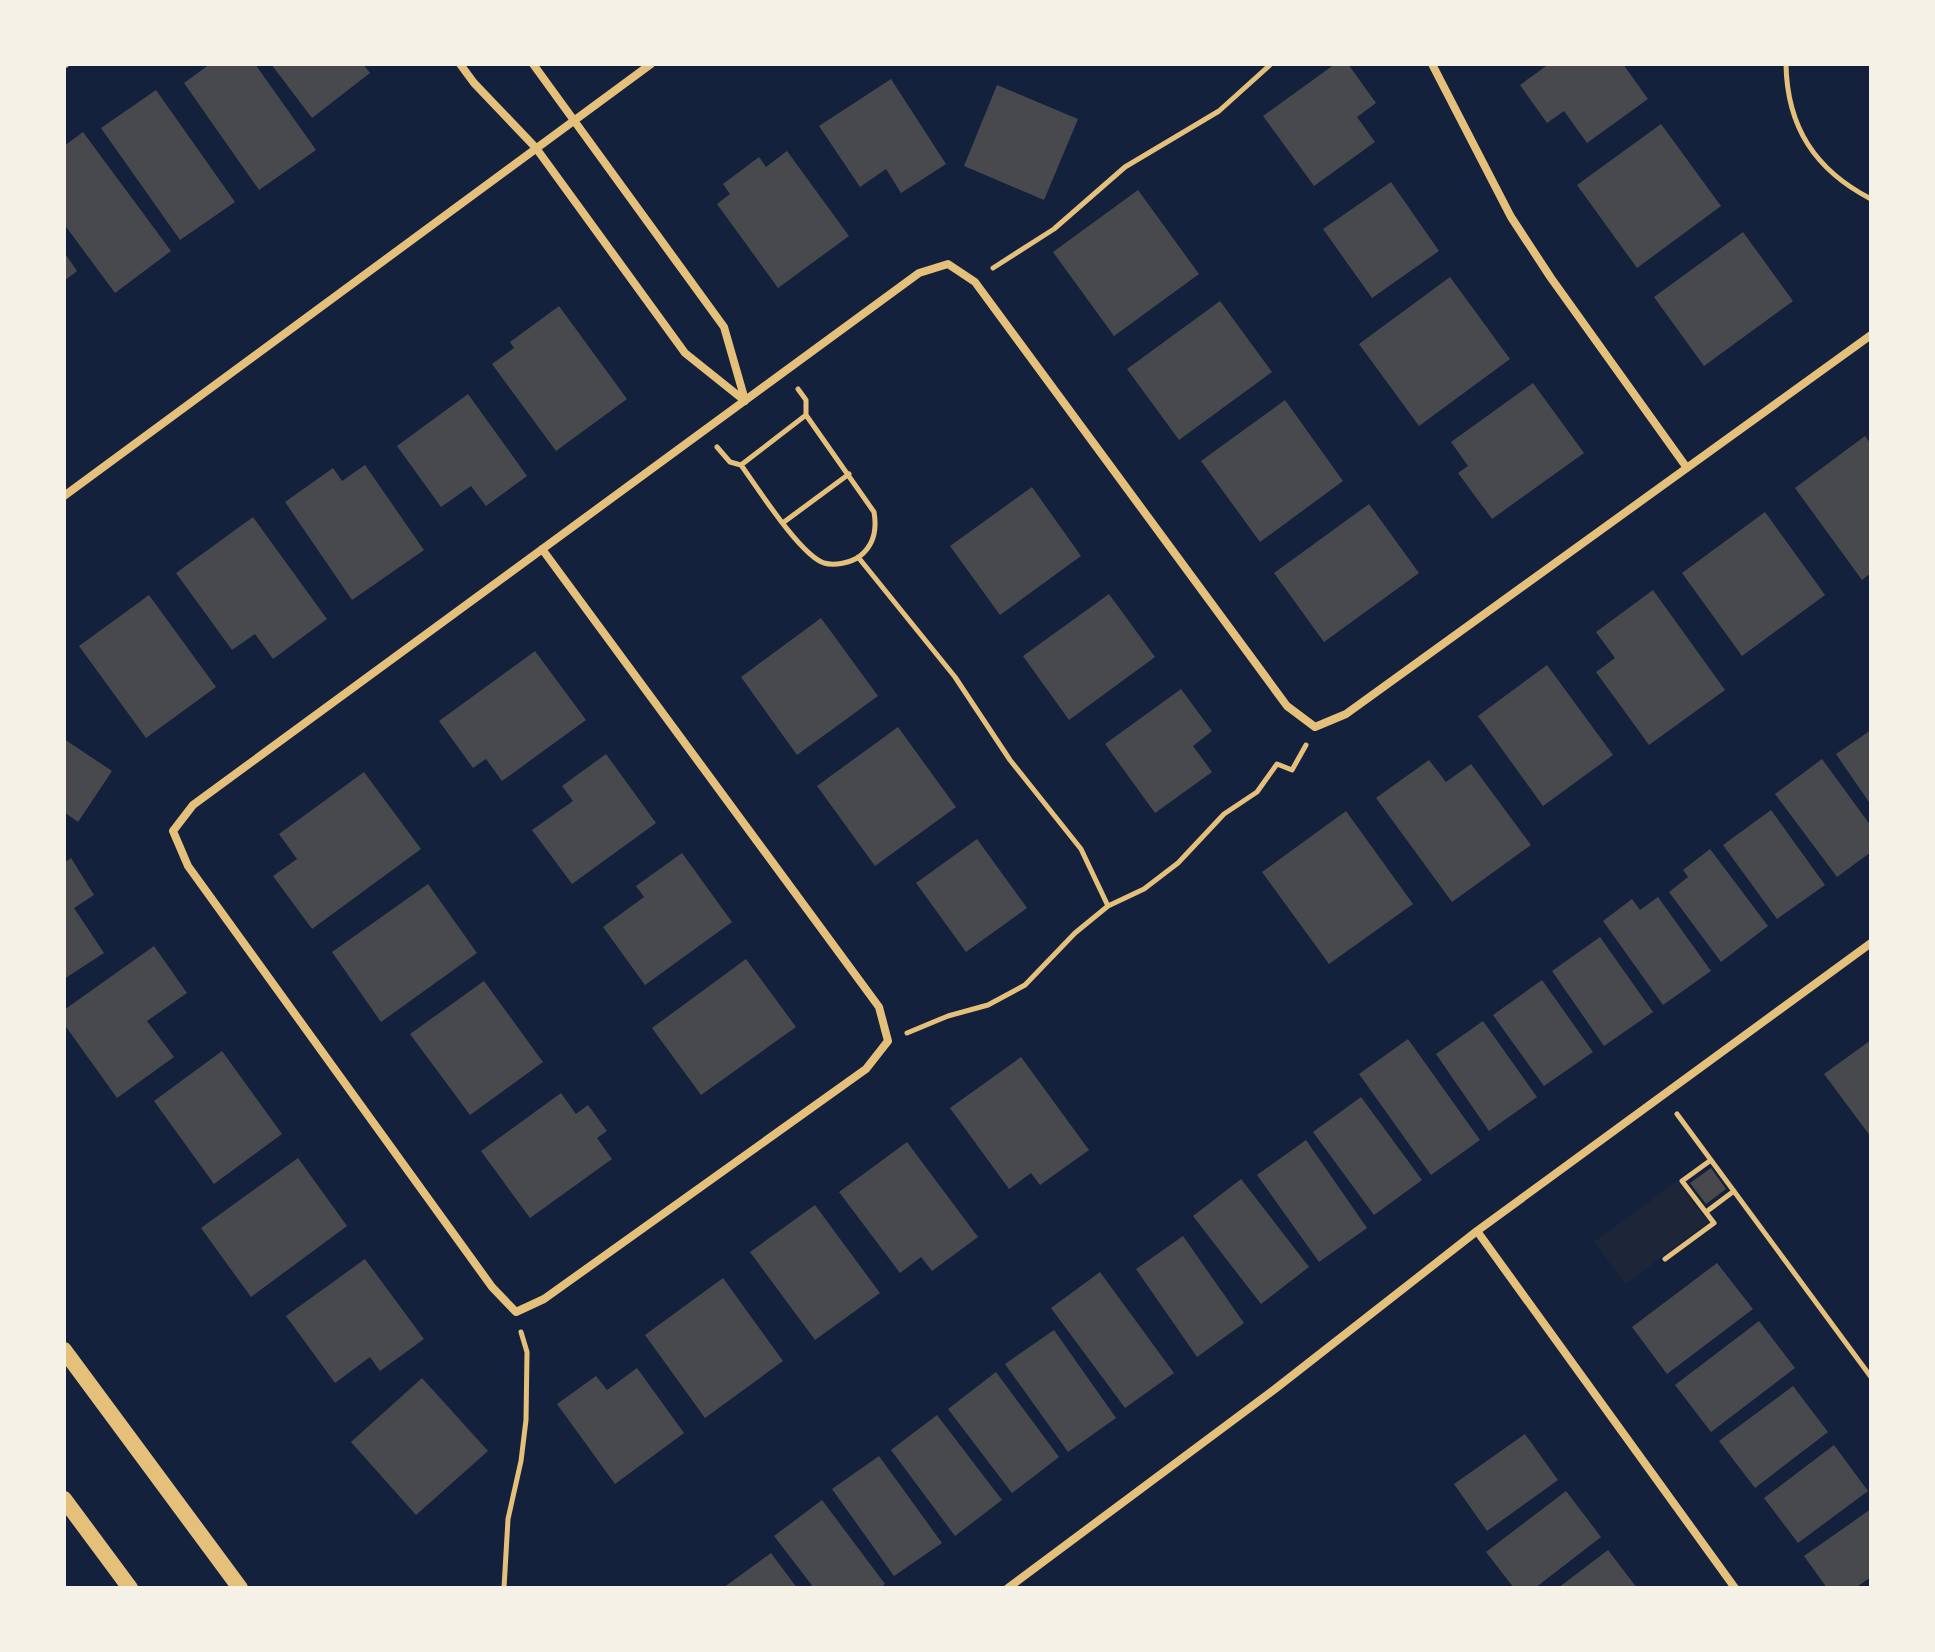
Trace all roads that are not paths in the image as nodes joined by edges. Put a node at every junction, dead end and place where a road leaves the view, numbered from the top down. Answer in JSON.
{"nodes":[{"id":1,"x":460,"y":64,"type":"edge"},
{"id":2,"x":533,"y":64,"type":"edge"},
{"id":3,"x":651,"y":64,"type":"edge"},
{"id":4,"x":1432,"y":64,"type":"edge"},
{"id":5,"x":574,"y":120,"type":"junction"},
{"id":6,"x":536,"y":148,"type":"junction"},
{"id":7,"x":1871,"y":335,"type":"edge"},
{"id":8,"x":745,"y":401,"type":"junction"},
{"id":9,"x":1687,"y":468,"type":"junction"},
{"id":10,"x":64,"y":496,"type":"edge"},
{"id":11,"x":542,"y":549,"type":"junction"},
{"id":12,"x":1871,"y":943,"type":"edge"},
{"id":13,"x":1477,"y":1231,"type":"junction"},
{"id":14,"x":64,"y":1350,"type":"edge"},
{"id":15,"x":64,"y":1499,"type":"edge"},
{"id":16,"x":130,"y":1588,"type":"edge"},
{"id":17,"x":240,"y":1588,"type":"edge"},
{"id":18,"x":1008,"y":1588,"type":"edge"},
{"id":19,"x":1735,"y":1588,"type":"edge"}],
"edges":[{"from":1,"to":6,"type":"street"},
{"from":2,"to":5,"type":"street"},
{"from":3,"to":5,"type":"street"},
{"from":4,"to":9,"type":"street"},
{"from":5,"to":6,"type":"street"},
{"from":5,"to":8,"type":"street"},
{"from":6,"to":8,"type":"street"},
{"from":6,"to":10,"type":"street"},
{"from":7,"to":9,"type":"street"},
{"from":8,"to":9,"type":"street"},
{"from":8,"to":11,"type":"street"},
{"from":11,"to":11,"type":"street"},
{"from":12,"to":13,"type":"street"},
{"from":13,"to":18,"type":"street"},
{"from":13,"to":19,"type":"street"},
{"from":14,"to":17,"type":"main road"},
{"from":15,"to":16,"type":"main road"}]}
